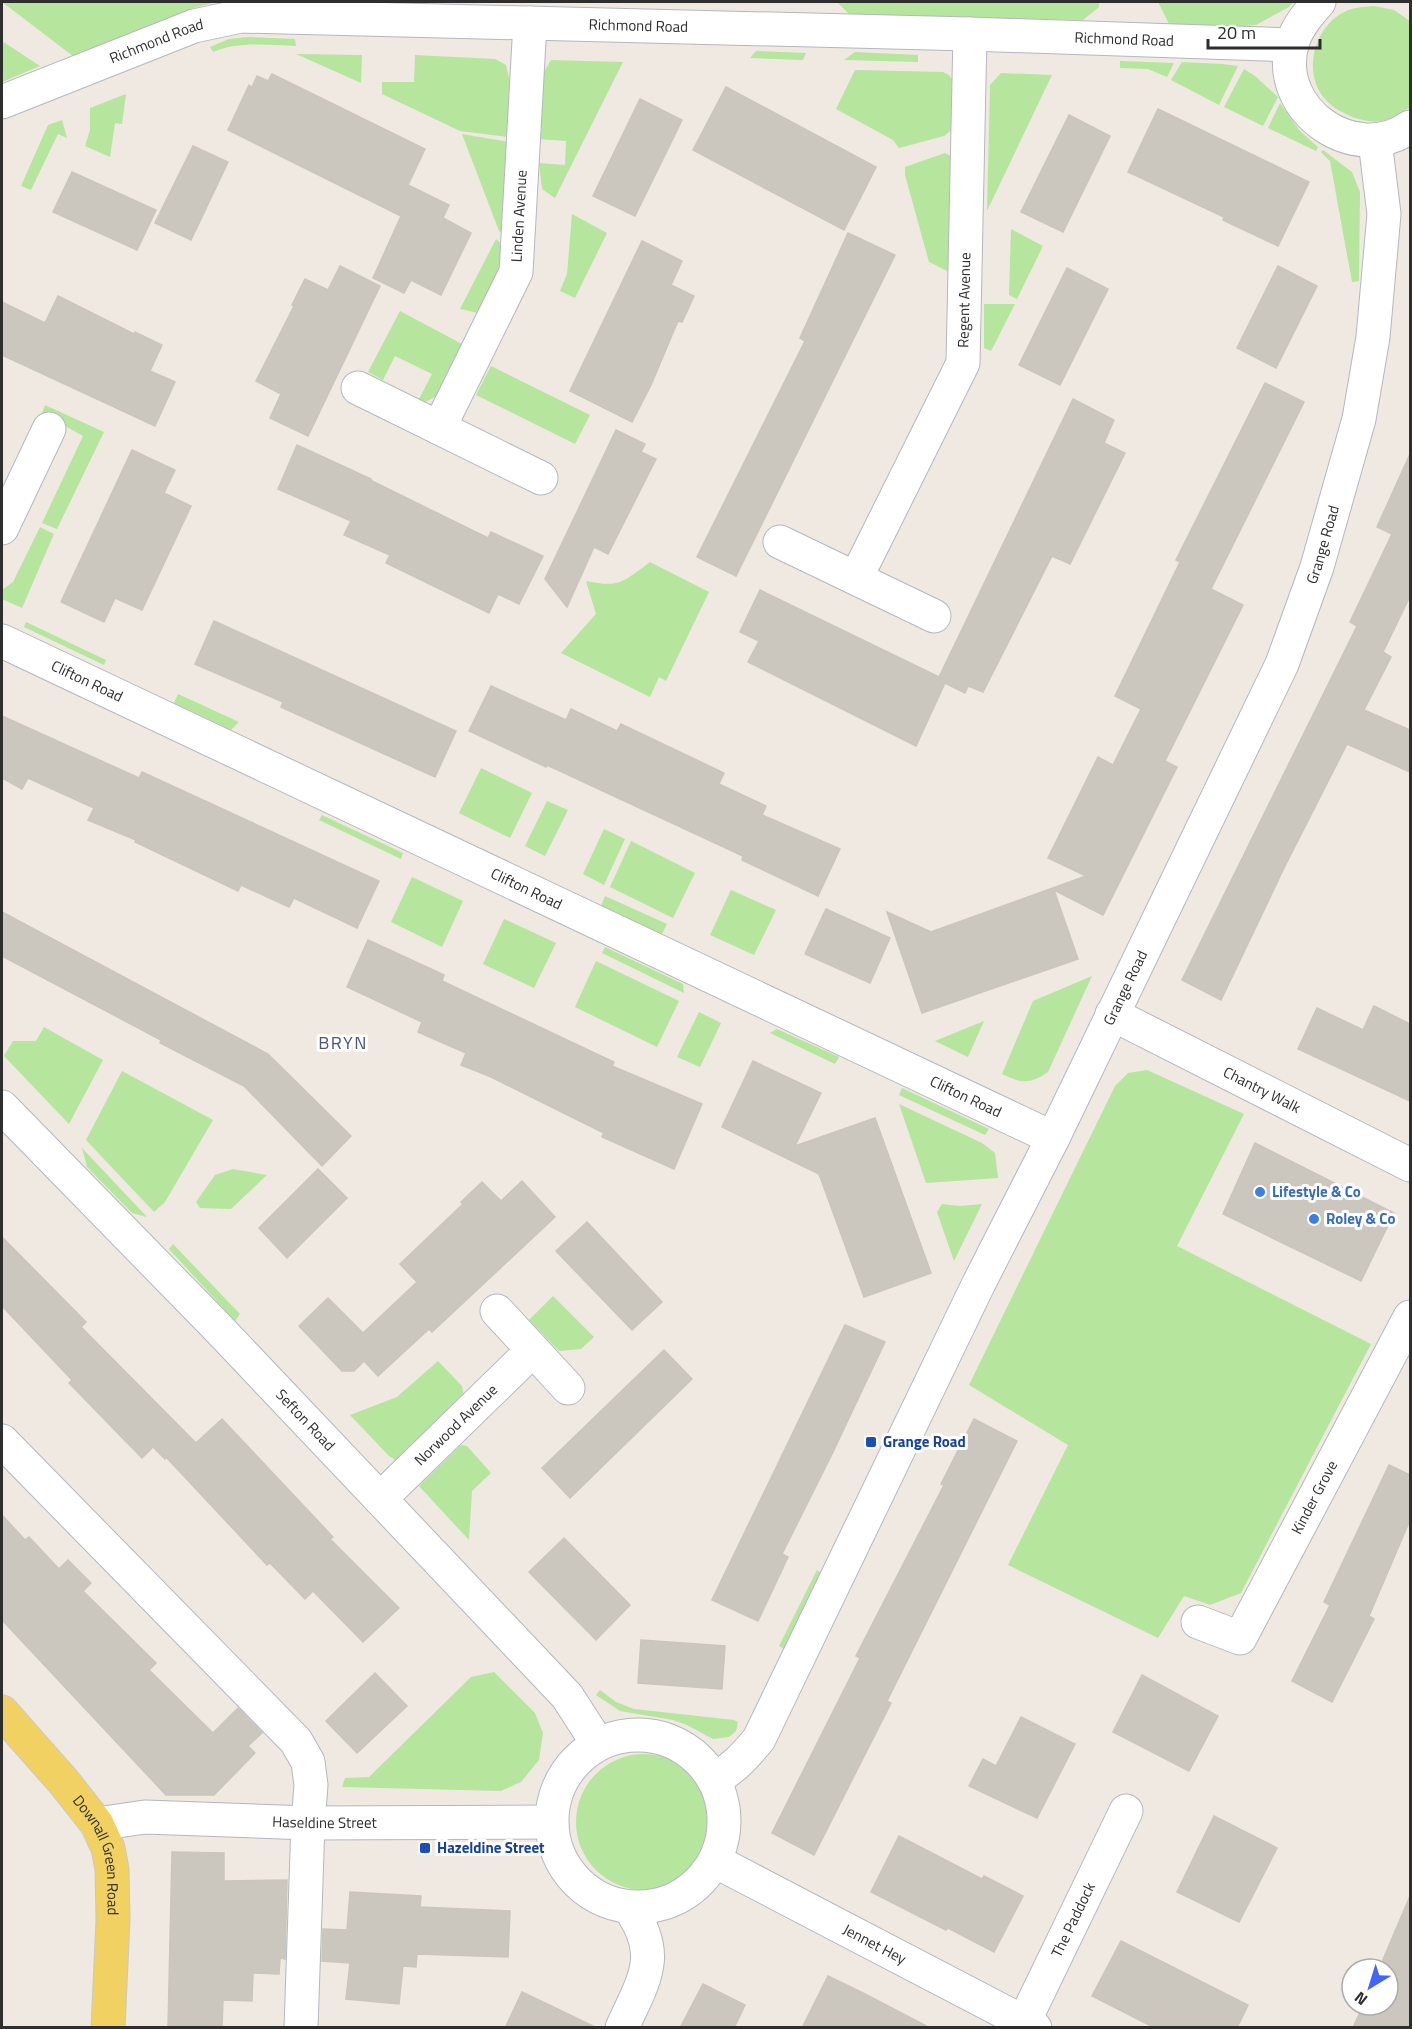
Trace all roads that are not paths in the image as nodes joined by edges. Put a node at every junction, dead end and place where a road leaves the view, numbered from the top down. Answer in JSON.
{"nodes":[{"id":1,"x":1319,"y":2,"type":"edge"},
{"id":2,"x":530,"y":23,"type":"junction"},
{"id":3,"x":970,"y":34,"type":"junction"},
{"id":4,"x":1292,"y":45,"type":"junction"},
{"id":5,"x":2,"y":102,"type":"edge"},
{"id":6,"x":1410,"y":127,"type":"edge"},
{"id":7,"x":1375,"y":141,"type":"junction"},
{"id":8,"x":358,"y":388,"type":"dead end"},
{"id":9,"x":439,"y":428,"type":"junction"},
{"id":10,"x":49,"y":429,"type":"dead end"},
{"id":11,"x":541,"y":478,"type":"dead end"},
{"id":12,"x":2,"y":528,"type":"edge"},
{"id":13,"x":780,"y":542,"type":"dead end"},
{"id":14,"x":856,"y":578,"type":"junction"},
{"id":15,"x":934,"y":615,"type":"dead end"},
{"id":16,"x":2,"y":641,"type":"edge"},
{"id":17,"x":1112,"y":1014,"type":"junction"},
{"id":18,"x":2,"y":1107,"type":"edge"},
{"id":19,"x":1053,"y":1138,"type":"junction"},
{"id":20,"x":1410,"y":1166,"type":"edge"},
{"id":21,"x":497,"y":1311,"type":"dead end"},
{"id":22,"x":1410,"y":1317,"type":"edge"},
{"id":23,"x":533,"y":1350,"type":"junction"},
{"id":24,"x":568,"y":1388,"type":"dead end"},
{"id":25,"x":2,"y":1441,"type":"edge"},
{"id":26,"x":380,"y":1499,"type":"junction"},
{"id":27,"x":1198,"y":1622,"type":"dead end"},
{"id":28,"x":2,"y":1712,"type":"edge"},
{"id":29,"x":598,"y":1744,"type":"junction"},
{"id":30,"x":714,"y":1780,"type":"junction"},
{"id":31,"x":1126,"y":1811,"type":"dead end"},
{"id":32,"x":308,"y":1822,"type":"junction"},
{"id":33,"x":551,"y":1822,"type":"junction"},
{"id":34,"x":97,"y":1824,"type":"junction"},
{"id":35,"x":715,"y":1861,"type":"junction"},
{"id":36,"x":629,"y":1907,"type":"junction"},
{"id":37,"x":1027,"y":2026,"type":"edge"},
{"id":38,"x":108,"y":2028,"type":"edge"},
{"id":39,"x":301,"y":2028,"type":"edge"},
{"id":40,"x":622,"y":2028,"type":"edge"}],
"edges":[{"from":1,"to":4,"type":"street"},
{"from":2,"to":3,"type":"street","name":"Richmond Road"},
{"from":2,"to":5,"type":"street","name":"Richmond Road"},
{"from":2,"to":9,"type":"street","name":"Linden Avenue"},
{"from":3,"to":4,"type":"street","name":"Richmond Road"},
{"from":3,"to":14,"type":"street","name":"Regent Avenue"},
{"from":4,"to":7,"type":"street"},
{"from":6,"to":7,"type":"street"},
{"from":7,"to":17,"type":"street","name":"Grange Road"},
{"from":8,"to":9,"type":"street"},
{"from":9,"to":11,"type":"street"},
{"from":10,"to":12,"type":"street"},
{"from":13,"to":14,"type":"street"},
{"from":14,"to":15,"type":"street"},
{"from":16,"to":19,"type":"street","name":"Clifton Road"},
{"from":17,"to":19,"type":"street","name":"Grange Road"},
{"from":17,"to":20,"type":"street","name":"Chantry Walk"},
{"from":18,"to":26,"type":"street","name":"Sefton Road"},
{"from":19,"to":30,"type":"street","name":"Grange Road"},
{"from":21,"to":23,"type":"street"},
{"from":22,"to":27,"type":"street","name":"Kinder Grove"},
{"from":23,"to":24,"type":"street"},
{"from":23,"to":26,"type":"street","name":"Norwood Avenue"},
{"from":25,"to":32,"type":"street"},
{"from":26,"to":29,"type":"street","name":"Sefton Road"},
{"from":28,"to":34,"type":"main road","name":"Downall Green Road"},
{"from":29,"to":30,"type":"street"},
{"from":29,"to":33,"type":"street"},
{"from":30,"to":35,"type":"street"},
{"from":31,"to":37,"type":"street","name":"The Paddock"},
{"from":32,"to":33,"type":"street","name":"Haseldine Street"},
{"from":32,"to":34,"type":"street","name":"Haseldine Street"},
{"from":32,"to":39,"type":"street"},
{"from":33,"to":36,"type":"street"},
{"from":34,"to":38,"type":"main road","name":"Downall Green Road"},
{"from":35,"to":36,"type":"street"},
{"from":35,"to":37,"type":"street","name":"Jennet Hey"},
{"from":36,"to":40,"type":"street"}]}
